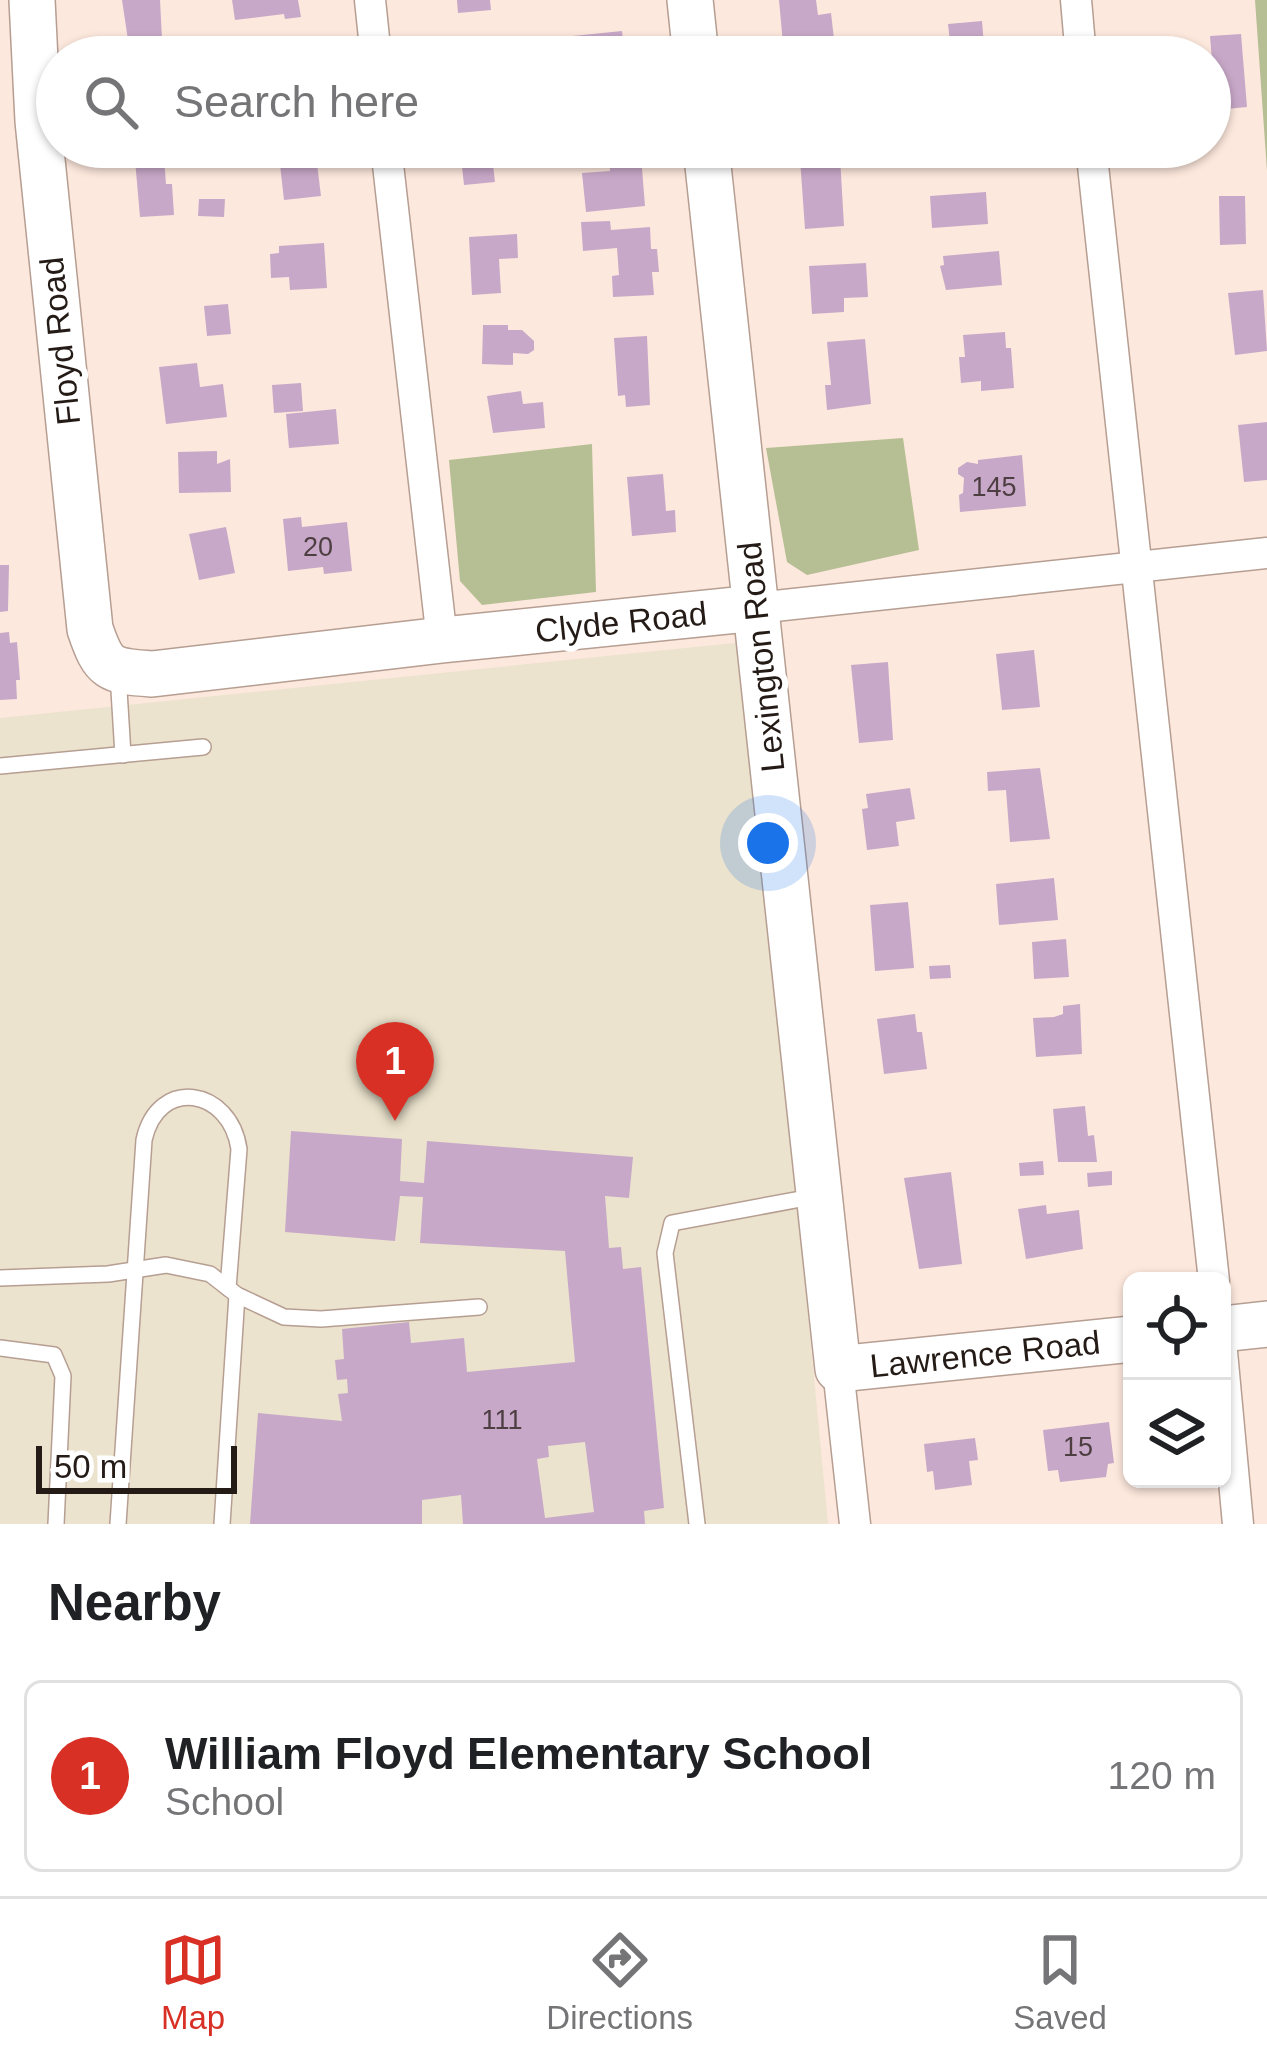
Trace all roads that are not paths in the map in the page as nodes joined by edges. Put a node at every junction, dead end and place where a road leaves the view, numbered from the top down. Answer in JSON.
{"nodes":[{"id":1,"x":32,"y":0,"type":"edge"},
{"id":2,"x":370,"y":0,"type":"edge"},
{"id":3,"x":689,"y":0,"type":"edge"},
{"id":4,"x":1076,"y":0,"type":"edge"},
{"id":5,"x":374,"y":36,"type":"edge"},
{"id":6,"x":693,"y":36,"type":"edge"},
{"id":7,"x":1080,"y":36,"type":"edge"},
{"id":8,"x":36,"y":81,"type":"edge"},
{"id":9,"x":43,"y":168,"type":"edge"},
{"id":10,"x":388,"y":168,"type":"edge"},
{"id":11,"x":708,"y":168,"type":"edge"},
{"id":12,"x":1092,"y":168,"type":"edge"},
{"id":13,"x":1267,"y":553,"type":"edge"},
{"id":14,"x":1133,"y":568,"type":"junction"},
{"id":15,"x":756,"y":608,"type":"junction"},
{"id":16,"x":442,"y":640,"type":"junction"},
{"id":17,"x":118,"y":671,"type":"junction"},
{"id":18,"x":203,"y":747,"type":"dead end"},
{"id":19,"x":123,"y":754,"type":"junction"},
{"id":20,"x":0,"y":766,"type":"edge"},
{"id":21,"x":820,"y":1196,"type":"junction"},
{"id":22,"x":134,"y":1270,"type":"junction"},
{"id":23,"x":1213,"y":1272,"type":"edge"},
{"id":24,"x":0,"y":1278,"type":"edge"},
{"id":25,"x":232,"y":1291,"type":"junction"},
{"id":26,"x":479,"y":1307,"type":"dead end"},
{"id":27,"x":1267,"y":1324,"type":"edge"},
{"id":28,"x":1231,"y":1328,"type":"edge"},
{"id":29,"x":1123,"y":1340,"type":"edge"},
{"id":30,"x":0,"y":1348,"type":"edge"},
{"id":31,"x":838,"y":1369,"type":"junction"},
{"id":32,"x":1225,"y":1380,"type":"edge"},
{"id":33,"x":56,"y":1524,"type":"edge"},
{"id":34,"x":118,"y":1524,"type":"edge"},
{"id":35,"x":222,"y":1524,"type":"edge"},
{"id":36,"x":697,"y":1524,"type":"edge"},
{"id":37,"x":855,"y":1524,"type":"edge"},
{"id":38,"x":1238,"y":1524,"type":"edge"}],
"edges":[{"from":1,"to":8,"type":"street","name":"Floyd Road"},
{"from":2,"to":5,"type":"street"},
{"from":3,"to":6,"type":"street"},
{"from":4,"to":7,"type":"street"},
{"from":9,"to":17,"type":"street","name":"Floyd Road"},
{"from":10,"to":16,"type":"street"},
{"from":11,"to":15,"type":"street","name":"Lexington Road"},
{"from":12,"to":14,"type":"street"},
{"from":13,"to":14,"type":"street","name":"Clyde Road"},
{"from":14,"to":15,"type":"street","name":"Clyde Road"},
{"from":14,"to":23,"type":"street"},
{"from":15,"to":16,"type":"street","name":"Clyde Road"},
{"from":15,"to":21,"type":"street","name":"Lexington Road"},
{"from":16,"to":17,"type":"street","name":"Clyde Road"},
{"from":17,"to":19,"type":"lane"},
{"from":18,"to":19,"type":"lane"},
{"from":19,"to":20,"type":"lane"},
{"from":21,"to":31,"type":"street","name":"Lexington Road"},
{"from":21,"to":36,"type":"lane"},
{"from":22,"to":24,"type":"lane"},
{"from":22,"to":25,"type":"lane"},
{"from":22,"to":25,"type":"lane"},
{"from":22,"to":34,"type":"lane"},
{"from":25,"to":26,"type":"lane"},
{"from":25,"to":35,"type":"lane"},
{"from":27,"to":28,"type":"street"},
{"from":29,"to":31,"type":"street","name":"Lawrence Road"},
{"from":30,"to":33,"type":"lane"},
{"from":31,"to":37,"type":"street","name":"Lexington Road"},
{"from":32,"to":38,"type":"street"}]}
